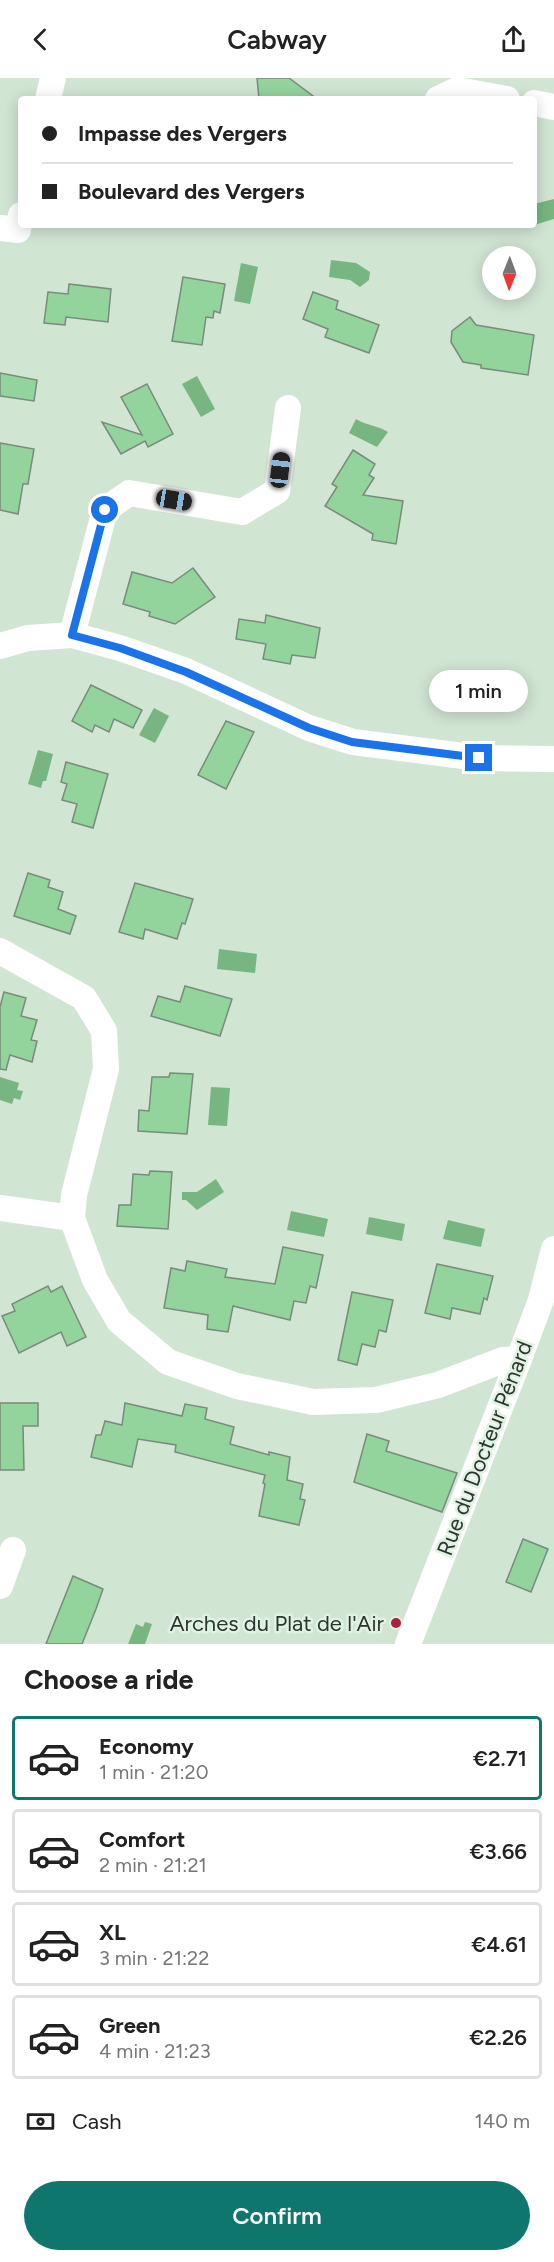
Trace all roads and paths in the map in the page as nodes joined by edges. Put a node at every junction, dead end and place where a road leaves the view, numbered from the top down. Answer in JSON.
{"nodes":[{"id":1,"x":53,"y":78,"type":"edge"},
{"id":2,"x":49,"y":96,"type":"edge"},
{"id":3,"x":444,"y":96,"type":"edge"},
{"id":4,"x":490,"y":96,"type":"edge"},
{"id":5,"x":537,"y":104,"type":"edge"},
{"id":6,"x":554,"y":107,"type":"edge"},
{"id":7,"x":0,"y":228,"type":"edge"},
{"id":8,"x":18,"y":228,"type":"edge"},
{"id":9,"x":288,"y":408,"type":"dead end"},
{"id":10,"x":72,"y":635,"type":"junction"},
{"id":11,"x":0,"y":646,"type":"edge"},
{"id":12,"x":554,"y":759,"type":"edge"},
{"id":13,"x":0,"y":951,"type":"edge"},
{"id":14,"x":0,"y":1208,"type":"edge"},
{"id":15,"x":72,"y":1218,"type":"junction"},
{"id":16,"x":554,"y":1249,"type":"edge"},
{"id":17,"x":519,"y":1359,"type":"junction"},
{"id":18,"x":13,"y":1550,"type":"dead end"},
{"id":19,"x":0,"y":1586,"type":"edge"},
{"id":20,"x":408,"y":1644,"type":"edge"}],
"edges":[{"from":1,"to":2,"type":"street"},
{"from":3,"to":4,"type":"street"},
{"from":5,"to":6,"type":"street"},
{"from":7,"to":8,"type":"street"},
{"from":9,"to":10,"type":"street"},
{"from":10,"to":11,"type":"street"},
{"from":10,"to":12,"type":"street"},
{"from":13,"to":15,"type":"street"},
{"from":14,"to":15,"type":"street"},
{"from":15,"to":17,"type":"street"},
{"from":16,"to":17,"type":"street","name":"Rue du Docteur Pénard"},
{"from":17,"to":20,"type":"street","name":"Rue du Docteur Pénard"},
{"from":18,"to":19,"type":"street"}]}
